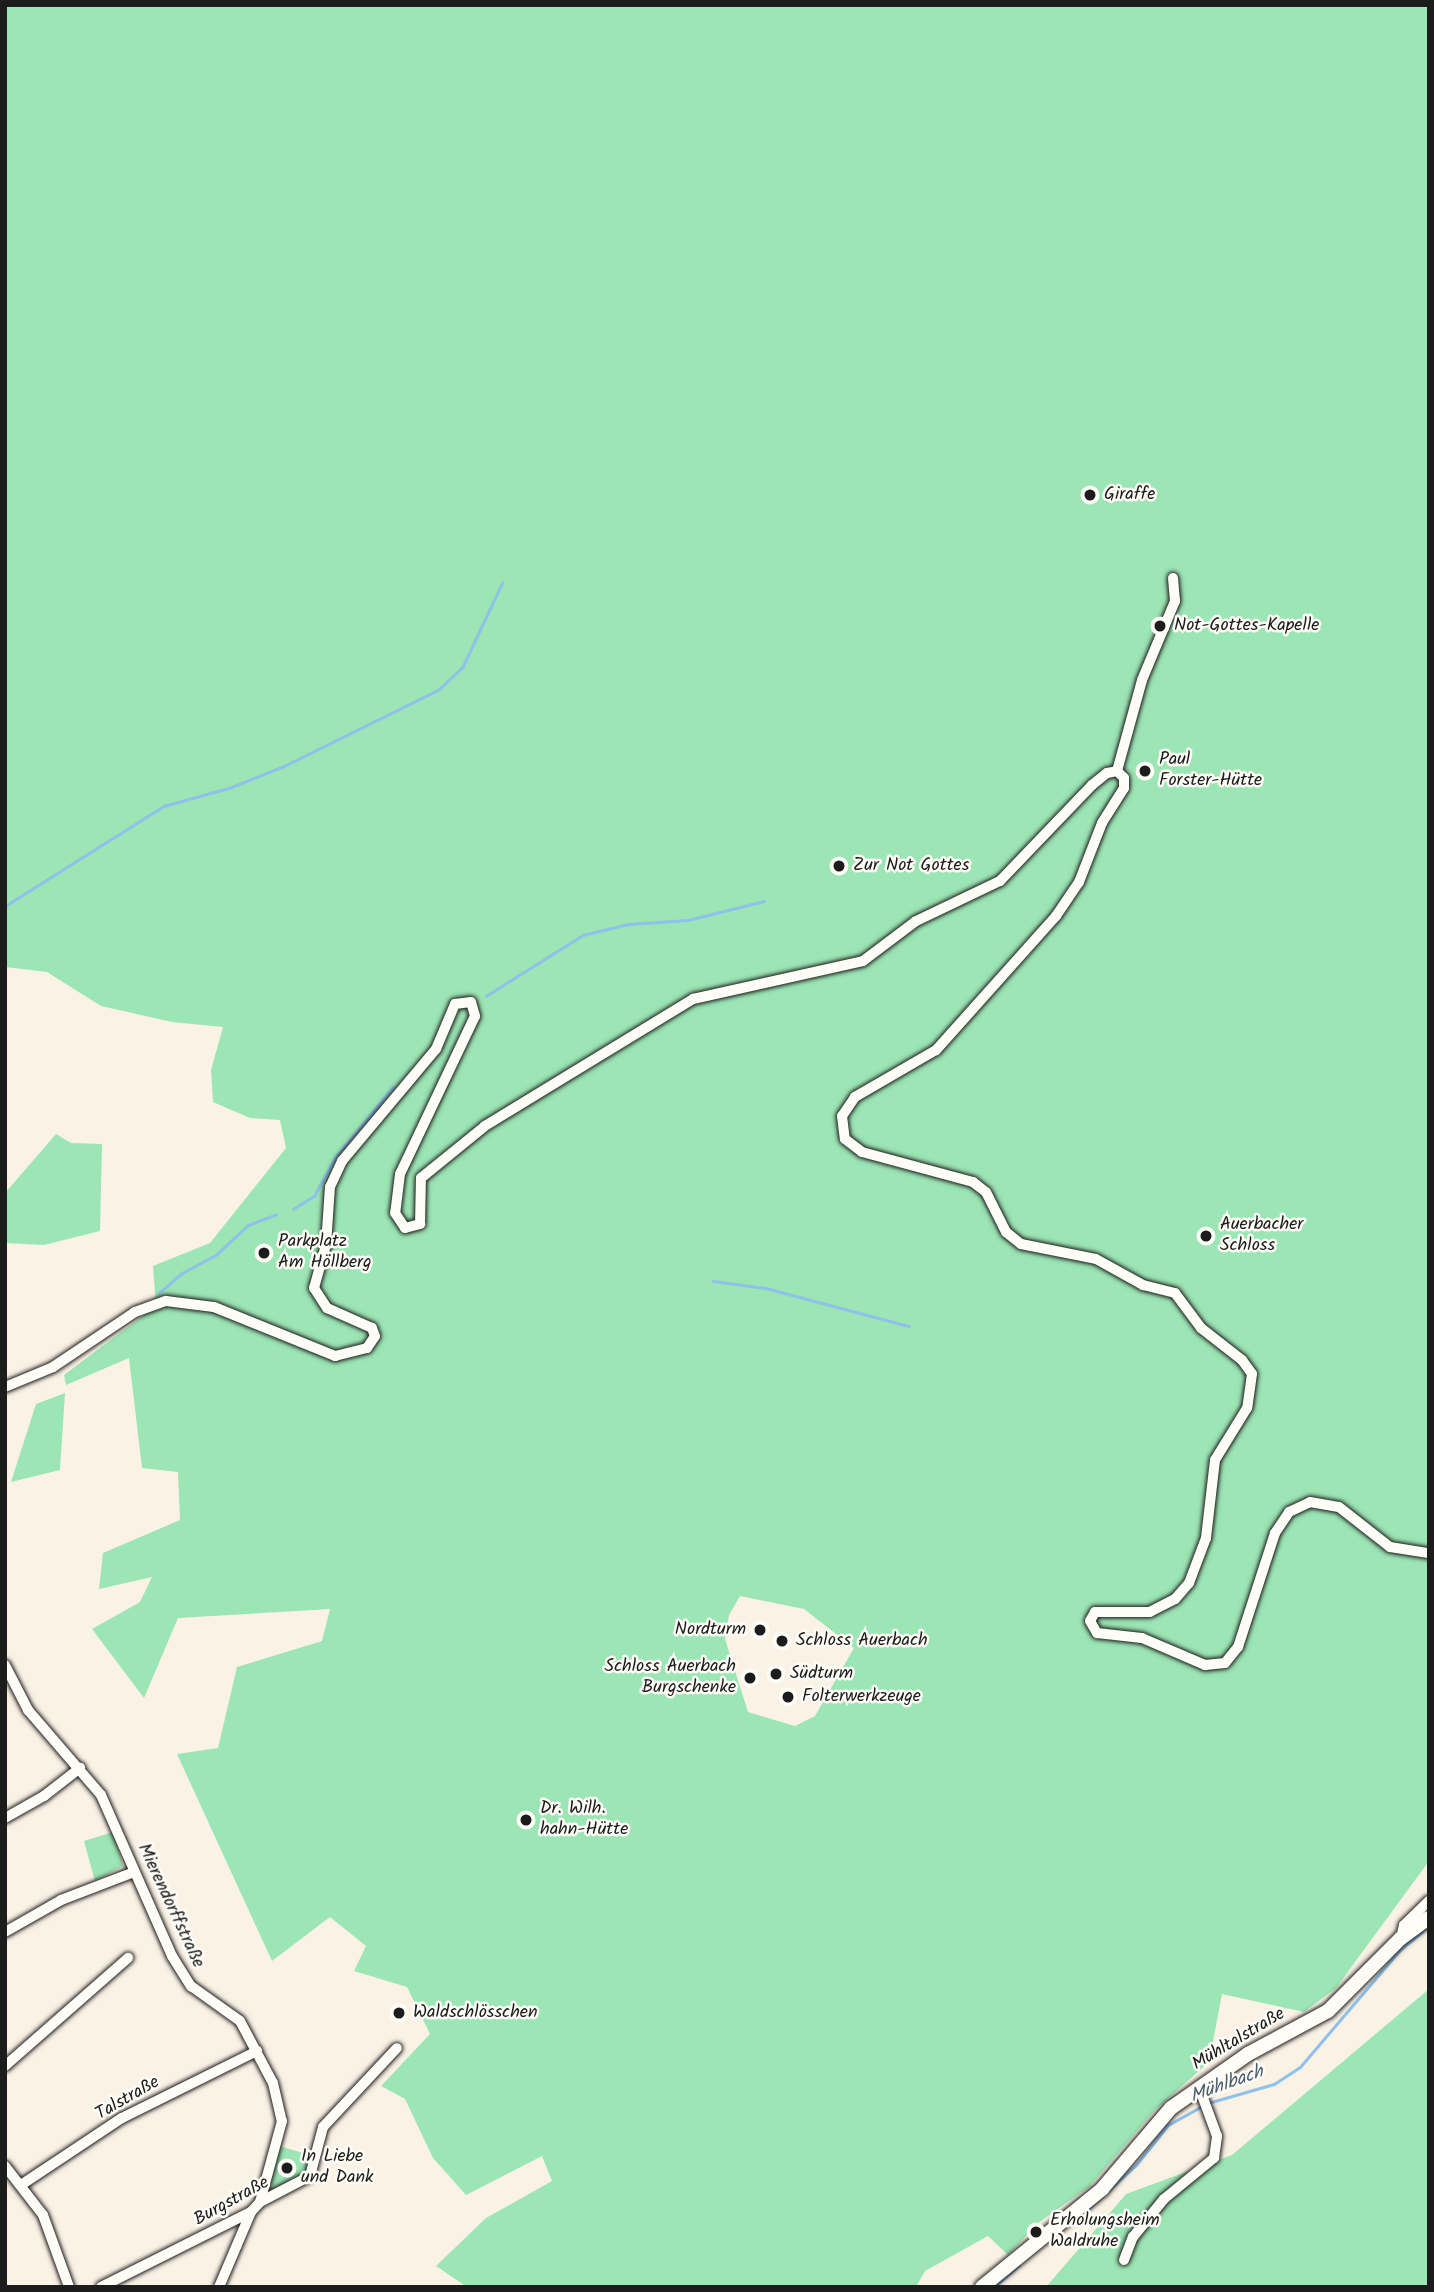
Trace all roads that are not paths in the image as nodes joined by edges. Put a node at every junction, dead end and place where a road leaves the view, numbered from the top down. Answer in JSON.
{"nodes":[{"id":1,"x":1173,"y":578,"type":"dead end"},
{"id":2,"x":1117,"y":771,"type":"junction"},
{"id":3,"x":5,"y":1387,"type":"edge"},
{"id":4,"x":1429,"y":1553,"type":"edge"},
{"id":5,"x":5,"y":1665,"type":"edge"},
{"id":6,"x":80,"y":1768,"type":"junction"},
{"id":7,"x":5,"y":1818,"type":"edge"},
{"id":8,"x":134,"y":1872,"type":"junction"},
{"id":9,"x":1428,"y":1901,"type":"edge"},
{"id":10,"x":1429,"y":1918,"type":"edge"},
{"id":11,"x":5,"y":1932,"type":"edge"},
{"id":12,"x":1401,"y":1938,"type":"junction"},
{"id":13,"x":128,"y":1958,"type":"dead end"},
{"id":14,"x":397,"y":2048,"type":"dead end"},
{"id":15,"x":257,"y":2050,"type":"junction"},
{"id":16,"x":5,"y":2066,"type":"edge"},
{"id":17,"x":1202,"y":2093,"type":"junction"},
{"id":18,"x":5,"y":2166,"type":"edge"},
{"id":19,"x":9,"y":2178,"type":"edge"},
{"id":20,"x":21,"y":2185,"type":"junction"},
{"id":21,"x":260,"y":2202,"type":"junction"},
{"id":22,"x":251,"y":2212,"type":"junction"},
{"id":23,"x":1125,"y":2260,"type":"dead end"},
{"id":24,"x":69,"y":2287,"type":"edge"},
{"id":25,"x":101,"y":2287,"type":"edge"},
{"id":26,"x":219,"y":2287,"type":"edge"},
{"id":27,"x":982,"y":2287,"type":"edge"}],
"edges":[{"from":1,"to":2,"type":"street"},
{"from":2,"to":3,"type":"street"},
{"from":2,"to":4,"type":"street"},
{"from":5,"to":6,"type":"street","name":"Mierendorffstraße"},
{"from":6,"to":7,"type":"street"},
{"from":6,"to":8,"type":"street","name":"Mierendorffstraße"},
{"from":8,"to":11,"type":"street"},
{"from":8,"to":15,"type":"street","name":"Mierendorffstraße"},
{"from":9,"to":12,"type":"street"},
{"from":10,"to":12,"type":"main road","name":"Mühltalstraße"},
{"from":12,"to":17,"type":"main road","name":"Mühltalstraße"},
{"from":13,"to":16,"type":"street"},
{"from":14,"to":21,"type":"street","name":"Burgstraße"},
{"from":15,"to":20,"type":"street","name":"Talstraße"},
{"from":15,"to":21,"type":"street","name":"Mierendorffstraße"},
{"from":17,"to":23,"type":"street"},
{"from":17,"to":27,"type":"main road","name":"Mühltalstraße"},
{"from":18,"to":19,"type":"street"},
{"from":19,"to":20,"type":"street"},
{"from":20,"to":24,"type":"street"},
{"from":21,"to":22,"type":"street","name":"Burgstraße"},
{"from":22,"to":25,"type":"street","name":"Burgstraße"},
{"from":22,"to":26,"type":"street"}]}
